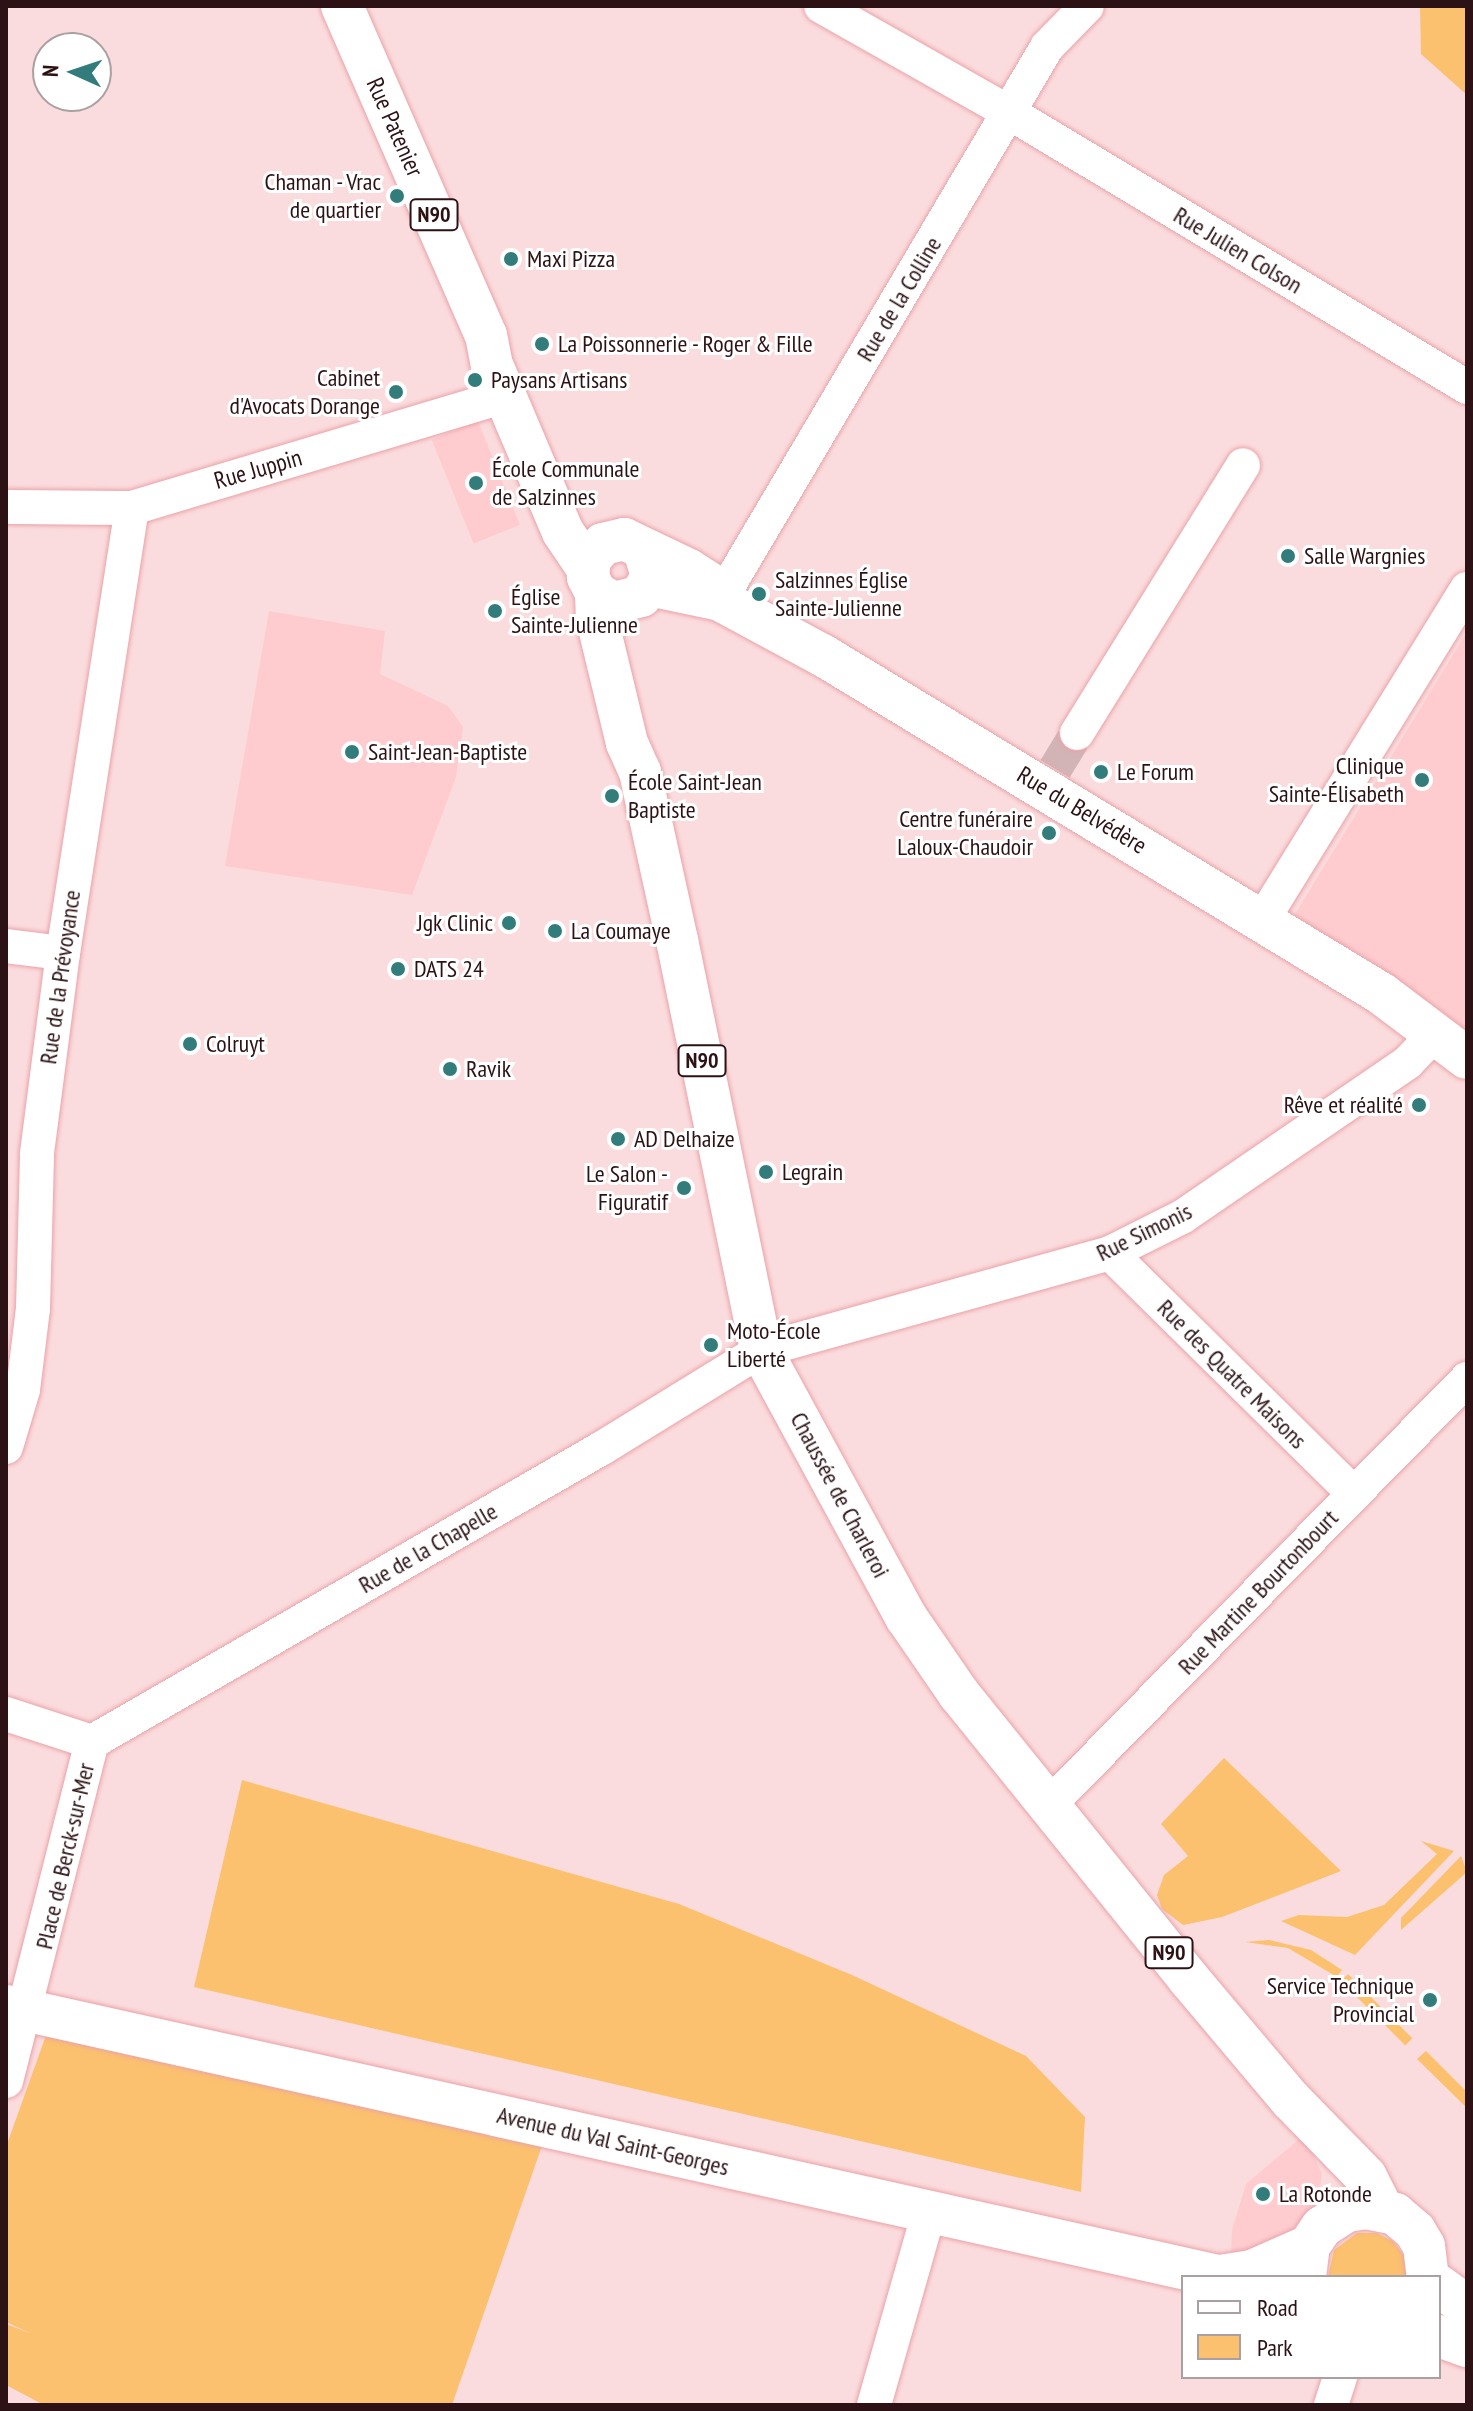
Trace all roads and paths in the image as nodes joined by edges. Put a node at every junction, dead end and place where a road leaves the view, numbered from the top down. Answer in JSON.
{"nodes":[{"id":1,"x":342,"y":6,"type":"edge"},
{"id":2,"x":821,"y":6,"type":"edge"},
{"id":3,"x":1087,"y":6,"type":"edge"},
{"id":4,"x":1010,"y":113,"type":"junction"},
{"id":5,"x":486,"y":335,"type":"junction"},
{"id":6,"x":1467,"y":387,"type":"edge"},
{"id":7,"x":505,"y":396,"type":"junction"},
{"id":8,"x":1243,"y":465,"type":"dead end"},
{"id":9,"x":6,"y":507,"type":"edge"},
{"id":10,"x":132,"y":508,"type":"junction"},
{"id":11,"x":609,"y":561,"type":"junction"},
{"id":12,"x":1467,"y":589,"type":"edge"},
{"id":13,"x":720,"y":600,"type":"junction"},
{"id":14,"x":1077,"y":733,"type":"tunnel mouth"},
{"id":15,"x":1263,"y":919,"type":"junction"},
{"id":16,"x":6,"y":946,"type":"edge"},
{"id":17,"x":63,"y":953,"type":"junction"},
{"id":18,"x":1451,"y":1046,"type":"edge"},
{"id":19,"x":1110,"y":1253,"type":"junction"},
{"id":20,"x":761,"y":1350,"type":"junction"},
{"id":21,"x":1467,"y":1379,"type":"edge"},
{"id":22,"x":6,"y":1447,"type":"edge"},
{"id":23,"x":1354,"y":1494,"type":"junction"},
{"id":24,"x":6,"y":1714,"type":"edge"},
{"id":25,"x":92,"y":1742,"type":"junction"},
{"id":26,"x":1049,"y":1805,"type":"junction"},
{"id":27,"x":16,"y":2008,"type":"edge"},
{"id":28,"x":6,"y":2081,"type":"edge"},
{"id":29,"x":1290,"y":2099,"type":"junction"},
{"id":30,"x":1383,"y":2210,"type":"junction"},
{"id":31,"x":929,"y":2212,"type":"junction"},
{"id":32,"x":1315,"y":2247,"type":"edge"},
{"id":33,"x":1212,"y":2275,"type":"edge"},
{"id":34,"x":1231,"y":2275,"type":"edge"},
{"id":35,"x":1428,"y":2275,"type":"edge"},
{"id":36,"x":1441,"y":2287,"type":"edge"},
{"id":37,"x":1467,"y":2306,"type":"edge"},
{"id":38,"x":1441,"y":2337,"type":"edge"},
{"id":39,"x":1467,"y":2346,"type":"edge"},
{"id":40,"x":1339,"y":2379,"type":"edge"},
{"id":41,"x":874,"y":2405,"type":"edge"},
{"id":42,"x":1331,"y":2405,"type":"edge"}],
"edges":[{"from":1,"to":5,"type":"main road","name":"Rue Patenier","number":"N90"},
{"from":2,"to":4,"type":"street","name":"Rue Julien Colson"},
{"from":3,"to":4,"type":"street","name":"Rue de la Colline"},
{"from":4,"to":6,"type":"street","name":"Rue Julien Colson"},
{"from":4,"to":13,"type":"street","name":"Rue de la Colline"},
{"from":5,"to":7,"type":"main road","name":"Rue Patenier","number":"N90"},
{"from":5,"to":11,"type":"main road","name":"Rue Patenier","number":"N90"},
{"from":7,"to":10,"type":"street","name":"Rue Juppin"},
{"from":7,"to":11,"type":"main road","name":"Rue Patenier","number":"N90"},
{"from":8,"to":14,"type":"street"},
{"from":9,"to":10,"type":"street","name":"Rue Juppin"},
{"from":10,"to":17,"type":"street","name":"Rue de la Prévoyance"},
{"from":11,"to":13,"type":"main road","name":"Rue du Belvédère"},
{"from":11,"to":20,"type":"main road","name":"Chaussée de Charleroi","number":"N90"},
{"from":12,"to":15,"type":"street"},
{"from":13,"to":15,"type":"main road","name":"Rue du Belvédère"},
{"from":15,"to":18,"type":"main road","name":"Rue du Belvédère"},
{"from":16,"to":17,"type":"street"},
{"from":17,"to":22,"type":"street","name":"Rue de la Prévoyance"},
{"from":18,"to":19,"type":"street","name":"Rue Simonis"},
{"from":19,"to":20,"type":"street","name":"Rue Simonis"},
{"from":19,"to":23,"type":"street","name":"Rue des Quatre Maisons"},
{"from":20,"to":25,"type":"street","name":"Rue de la Chapelle"},
{"from":20,"to":26,"type":"main road","name":"Chaussée de Charleroi","number":"N90"},
{"from":21,"to":23,"type":"street","name":"Rue Martine Bourtonbourt"},
{"from":23,"to":26,"type":"street","name":"Rue Martine Bourtonbourt"},
{"from":24,"to":25,"type":"street","name":"Place de Berck-sur-Mer"},
{"from":25,"to":27,"type":"street","name":"Place de Berck-sur-Mer"},
{"from":26,"to":29,"type":"main road","name":"Chaussée de Charleroi","number":"N90"},
{"from":27,"to":28,"type":"street","name":"Place de Berck-sur-Mer"},
{"from":27,"to":31,"type":"main road","name":"Avenue du Val Saint-Georges"},
{"from":29,"to":30,"type":"main road","name":"Chaussée de Charleroi","number":"N90"},
{"from":29,"to":32,"type":"main road","name":"Chaussée de Charleroi","number":"N90"},
{"from":30,"to":32,"type":"main road","name":"Avenue du Val Saint-Georges"},
{"from":30,"to":35,"type":"main road","number":"N90"},
{"from":31,"to":33,"type":"main road","name":"Avenue du Val Saint-Georges"},
{"from":31,"to":41,"type":"street"},
{"from":32,"to":34,"type":"main road","name":"Avenue du Val Saint-Georges"},
{"from":36,"to":37,"type":"main road"},
{"from":38,"to":39,"type":"main road"},
{"from":40,"to":42,"type":"street"}]}
